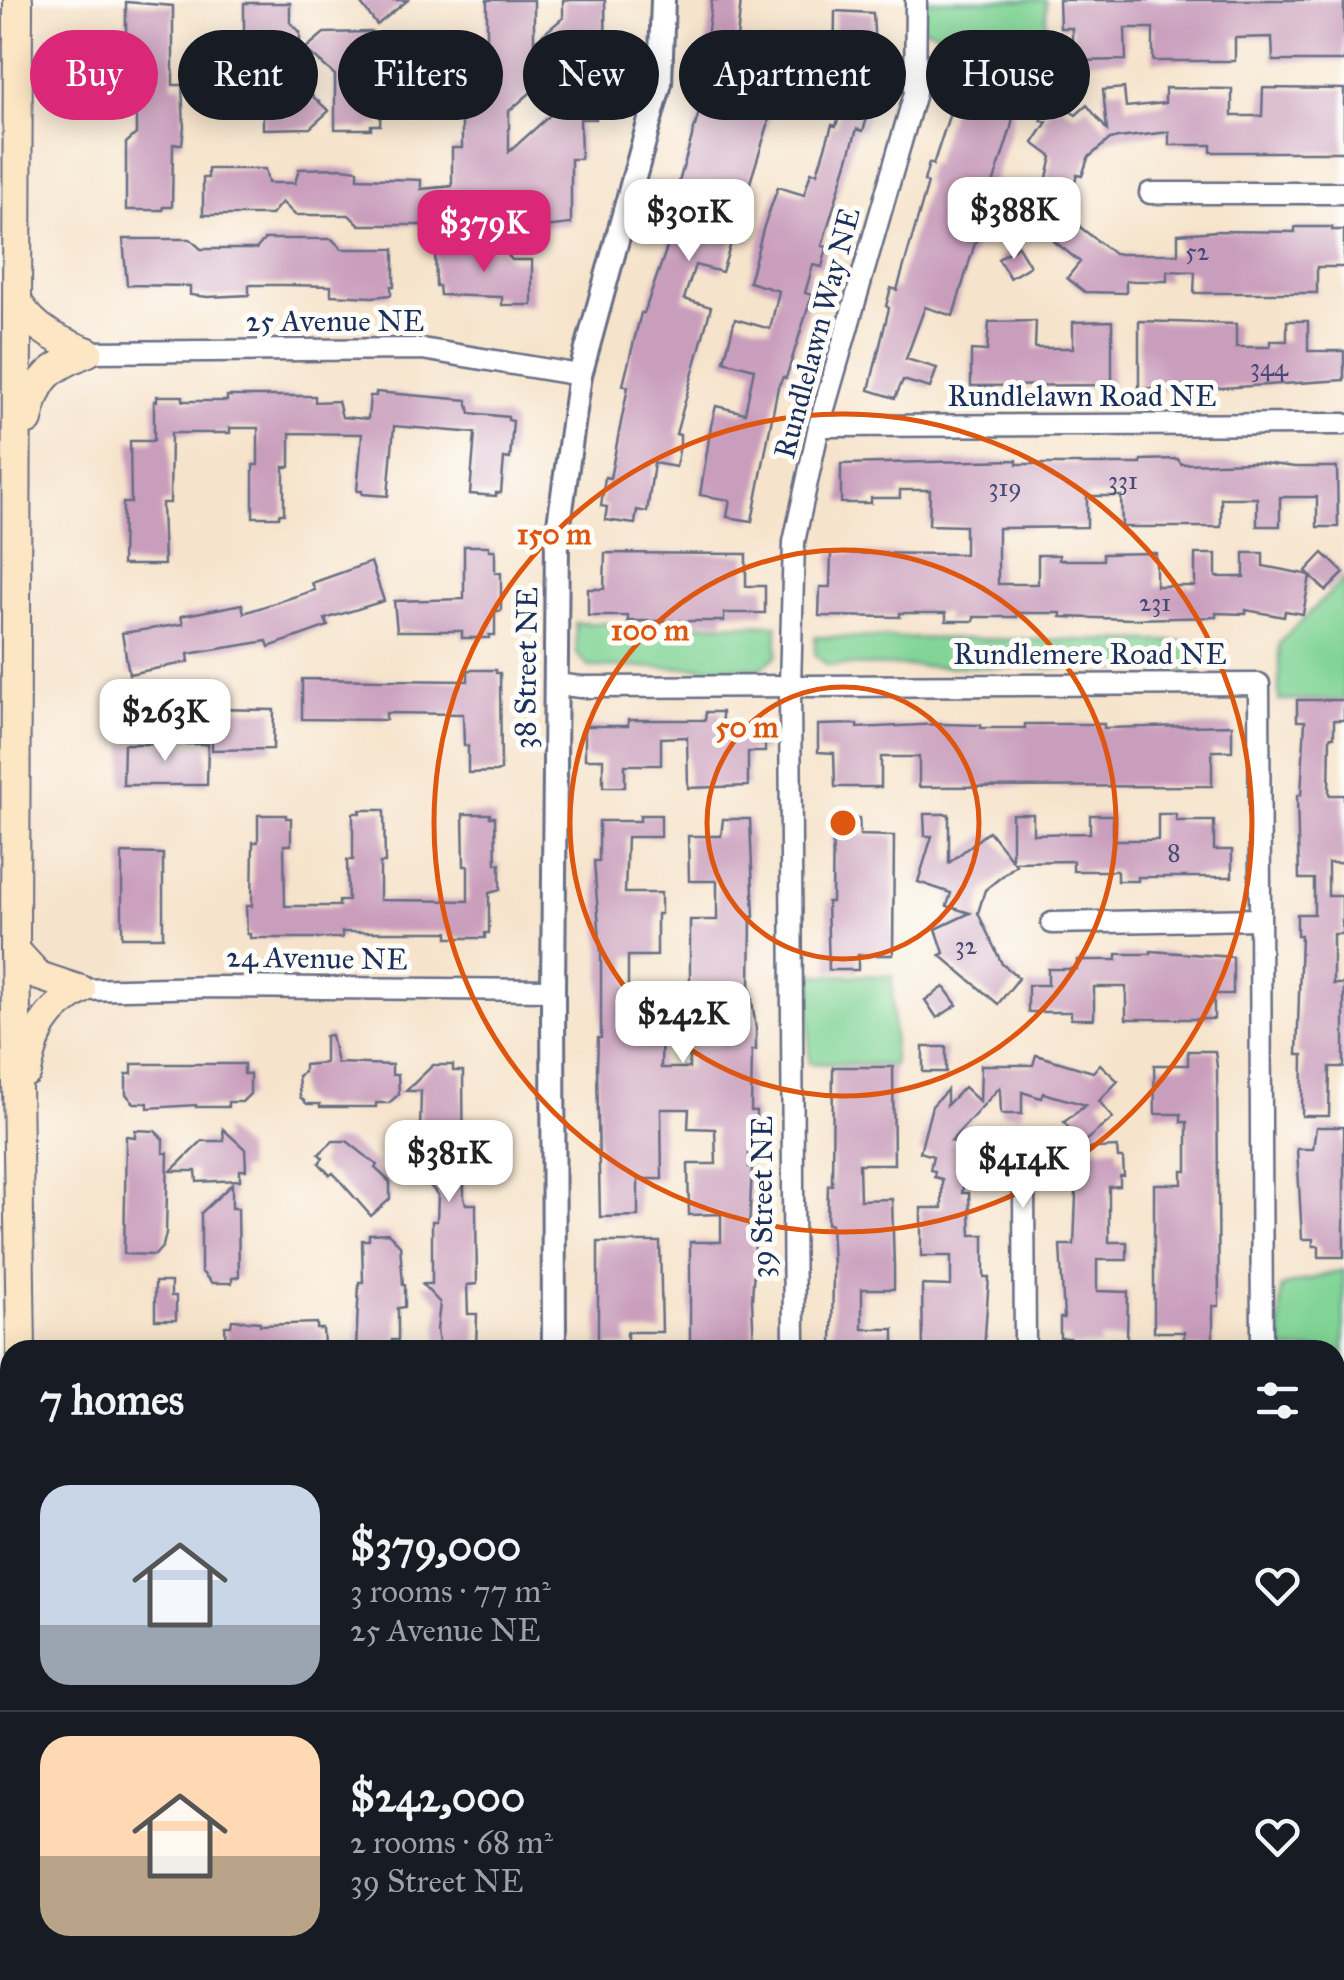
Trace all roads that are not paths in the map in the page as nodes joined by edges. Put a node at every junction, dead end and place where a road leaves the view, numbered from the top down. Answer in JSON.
{"nodes":[{"id":1,"x":18,"y":0,"type":"edge"},
{"id":2,"x":663,"y":0,"type":"edge"},
{"id":3,"x":916,"y":0,"type":"edge"},
{"id":4,"x":1150,"y":193,"type":"dead end"},
{"id":5,"x":1344,"y":193,"type":"edge"},
{"id":6,"x":19,"y":304,"type":"junction"},
{"id":7,"x":88,"y":352,"type":"junction"},
{"id":8,"x":580,"y":375,"type":"junction"},
{"id":9,"x":1344,"y":424,"type":"edge"},
{"id":10,"x":819,"y":426,"type":"junction"},
{"id":11,"x":18,"y":462,"type":"junction"},
{"id":12,"x":555,"y":684,"type":"junction"},
{"id":13,"x":790,"y":684,"type":"junction"},
{"id":14,"x":1259,"y":919,"type":"junction"},
{"id":15,"x":1052,"y":923,"type":"dead end"},
{"id":16,"x":16,"y":950,"type":"junction"},
{"id":17,"x":81,"y":990,"type":"junction"},
{"id":18,"x":553,"y":990,"type":"junction"},
{"id":19,"x":16,"y":1118,"type":"junction"},
{"id":20,"x":1024,"y":1189,"type":"dead end"},
{"id":21,"x":20,"y":1340,"type":"edge"},
{"id":22,"x":554,"y":1340,"type":"edge"},
{"id":23,"x":794,"y":1340,"type":"edge"},
{"id":24,"x":1025,"y":1340,"type":"edge"},
{"id":25,"x":1262,"y":1340,"type":"edge"}],
"edges":[{"from":1,"to":6,"type":"main road"},
{"from":2,"to":8,"type":"street","name":"38 Street NE"},
{"from":3,"to":10,"type":"street","name":"Rundlelawn Way NE"},
{"from":4,"to":5,"type":"street"},
{"from":6,"to":7,"type":"main road"},
{"from":6,"to":11,"type":"main road"},
{"from":7,"to":8,"type":"street","name":"25 Avenue NE"},
{"from":7,"to":11,"type":"main road"},
{"from":8,"to":12,"type":"street","name":"38 Street NE"},
{"from":9,"to":10,"type":"street","name":"Rundlelawn Road NE"},
{"from":10,"to":13,"type":"street","name":"Rundlelawn Way NE"},
{"from":11,"to":16,"type":"main road"},
{"from":12,"to":13,"type":"street","name":"Rundlemere Road NE"},
{"from":12,"to":18,"type":"street","name":"38 Street NE"},
{"from":13,"to":14,"type":"street","name":"Rundlemere Road NE"},
{"from":13,"to":23,"type":"street","name":"39 Street NE"},
{"from":14,"to":15,"type":"street"},
{"from":14,"to":25,"type":"street","name":"Rundlemere Road NE"},
{"from":16,"to":17,"type":"main road"},
{"from":16,"to":19,"type":"main road"},
{"from":17,"to":18,"type":"street","name":"24 Avenue NE"},
{"from":17,"to":19,"type":"main road"},
{"from":18,"to":22,"type":"street","name":"38 Street NE"},
{"from":19,"to":21,"type":"main road"},
{"from":20,"to":24,"type":"street"}]}
